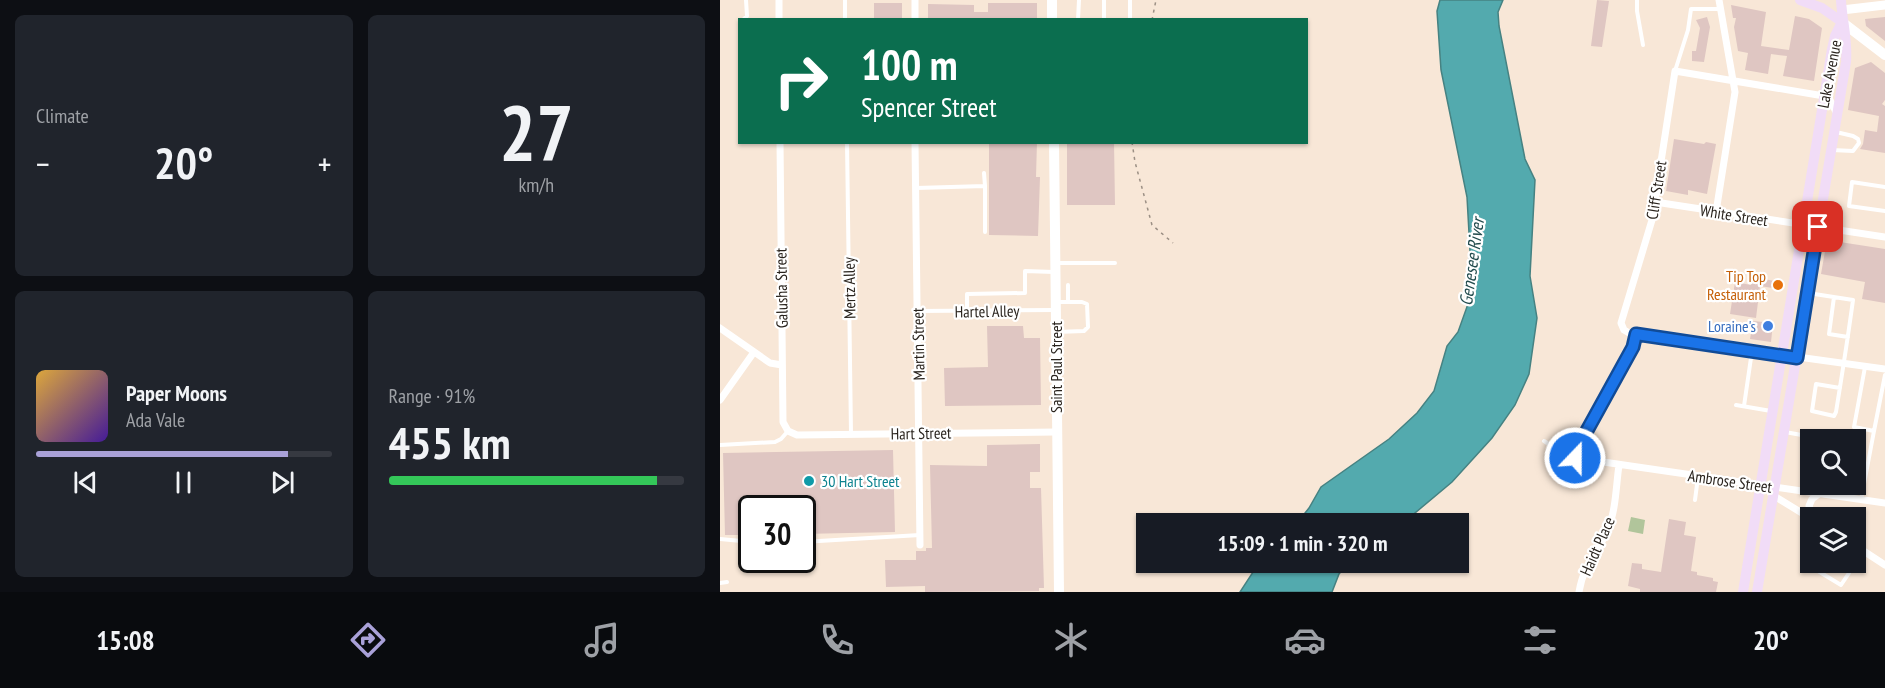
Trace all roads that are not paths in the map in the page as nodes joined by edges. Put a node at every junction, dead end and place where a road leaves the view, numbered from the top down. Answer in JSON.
{"nodes":[{"id":1,"x":746,"y":0,"type":"edge"},
{"id":2,"x":778,"y":0,"type":"edge"},
{"id":3,"x":845,"y":0,"type":"edge"},
{"id":4,"x":915,"y":0,"type":"edge"},
{"id":5,"x":1052,"y":0,"type":"edge"},
{"id":6,"x":1079,"y":0,"type":"edge"},
{"id":7,"x":1104,"y":0,"type":"edge"},
{"id":8,"x":1130,"y":0,"type":"edge"},
{"id":9,"x":1637,"y":0,"type":"edge"},
{"id":10,"x":1719,"y":0,"type":"edge"},
{"id":11,"x":1800,"y":0,"type":"edge"},
{"id":12,"x":1842,"y":5,"type":"edge"},
{"id":13,"x":1885,"y":5,"type":"edge"},
{"id":14,"x":1721,"y":9,"type":"junction"},
{"id":15,"x":745,"y":18,"type":"edge"},
{"id":16,"x":779,"y":18,"type":"edge"},
{"id":17,"x":845,"y":18,"type":"edge"},
{"id":18,"x":915,"y":18,"type":"edge"},
{"id":19,"x":1052,"y":18,"type":"edge"},
{"id":20,"x":1078,"y":18,"type":"edge"},
{"id":21,"x":1104,"y":18,"type":"edge"},
{"id":22,"x":1130,"y":18,"type":"edge"},
{"id":23,"x":1842,"y":22,"type":"junction"},
{"id":24,"x":1643,"y":45,"type":"dead end"},
{"id":25,"x":1885,"y":56,"type":"edge"},
{"id":26,"x":1675,"y":71,"type":"junction"},
{"id":27,"x":1734,"y":81,"type":"junction"},
{"id":28,"x":1824,"y":96,"type":"junction"},
{"id":29,"x":1837,"y":117,"type":"junction"},
{"id":30,"x":1834,"y":132,"type":"junction"},
{"id":31,"x":780,"y":144,"type":"edge"},
{"id":32,"x":847,"y":144,"type":"edge"},
{"id":33,"x":915,"y":144,"type":"edge"},
{"id":34,"x":1054,"y":144,"type":"edge"},
{"id":35,"x":1831,"y":150,"type":"junction"},
{"id":36,"x":984,"y":173,"type":"dead end"},
{"id":37,"x":985,"y":186,"type":"junction"},
{"id":38,"x":1885,"y":187,"type":"edge"},
{"id":39,"x":915,"y":188,"type":"junction"},
{"id":40,"x":1654,"y":202,"type":"junction"},
{"id":41,"x":1885,"y":211,"type":"edge"},
{"id":42,"x":1716,"y":212,"type":"junction"},
{"id":43,"x":1802,"y":225,"type":"junction"},
{"id":44,"x":1818,"y":227,"type":"junction"},
{"id":45,"x":985,"y":232,"type":"dead end"},
{"id":46,"x":1885,"y":237,"type":"edge"},
{"id":47,"x":1115,"y":263,"type":"dead end"},
{"id":48,"x":1055,"y":267,"type":"junction"},
{"id":49,"x":1068,"y":285,"type":"dead end"},
{"id":50,"x":1808,"y":293,"type":"junction"},
{"id":51,"x":1834,"y":297,"type":"junction"},
{"id":52,"x":1068,"y":302,"type":"junction"},
{"id":53,"x":1056,"y":306,"type":"junction"},
{"id":54,"x":917,"y":311,"type":"junction"},
{"id":55,"x":967,"y":311,"type":"junction"},
{"id":56,"x":720,"y":328,"type":"edge"},
{"id":57,"x":1056,"y":332,"type":"junction"},
{"id":58,"x":1636,"y":334,"type":"junction"},
{"id":59,"x":1848,"y":337,"type":"junction"},
{"id":60,"x":1752,"y":351,"type":"junction"},
{"id":61,"x":754,"y":352,"type":"junction"},
{"id":62,"x":1781,"y":356,"type":"junction"},
{"id":63,"x":1797,"y":358,"type":"junction"},
{"id":64,"x":1844,"y":364,"type":"junction"},
{"id":65,"x":782,"y":365,"type":"junction"},
{"id":66,"x":1865,"y":366,"type":"junction"},
{"id":67,"x":1885,"y":369,"type":"edge"},
{"id":68,"x":1885,"y":375,"type":"edge"},
{"id":69,"x":1840,"y":388,"type":"junction"},
{"id":70,"x":720,"y":400,"type":"edge"},
{"id":71,"x":1736,"y":405,"type":"dead end"},
{"id":72,"x":1744,"y":406,"type":"junction"},
{"id":73,"x":1772,"y":411,"type":"junction"},
{"id":74,"x":1874,"y":430,"type":"junction"},
{"id":75,"x":788,"y":431,"type":"junction"},
{"id":76,"x":1056,"y":432,"type":"junction"},
{"id":77,"x":1785,"y":432,"type":"junction"},
{"id":78,"x":851,"y":434,"type":"junction"},
{"id":79,"x":919,"y":434,"type":"junction"},
{"id":80,"x":1800,"y":435,"type":"edge"},
{"id":81,"x":1544,"y":441,"type":"dead end"},
{"id":82,"x":720,"y":445,"type":"edge"},
{"id":83,"x":1575,"y":458,"type":"junction"},
{"id":84,"x":1619,"y":465,"type":"junction"},
{"id":85,"x":1698,"y":477,"type":"junction"},
{"id":86,"x":1759,"y":486,"type":"junction"},
{"id":87,"x":1775,"y":492,"type":"junction"},
{"id":88,"x":1800,"y":493,"type":"edge"},
{"id":89,"x":1818,"y":495,"type":"edge"},
{"id":90,"x":1826,"y":495,"type":"edge"},
{"id":91,"x":1695,"y":500,"type":"dead end"},
{"id":92,"x":1861,"y":500,"type":"junction"},
{"id":93,"x":1885,"y":503,"type":"edge"},
{"id":94,"x":1809,"y":507,"type":"edge"},
{"id":95,"x":1800,"y":509,"type":"edge"},
{"id":96,"x":920,"y":536,"type":"junction"},
{"id":97,"x":720,"y":539,"type":"edge"},
{"id":98,"x":738,"y":541,"type":"edge"},
{"id":99,"x":816,"y":541,"type":"edge"},
{"id":100,"x":920,"y":545,"type":"dead end"},
{"id":101,"x":1866,"y":553,"type":"edge"},
{"id":102,"x":1885,"y":565,"type":"edge"},
{"id":103,"x":1821,"y":573,"type":"edge"},
{"id":104,"x":1849,"y":573,"type":"edge"},
{"id":105,"x":727,"y":582,"type":"dead end"},
{"id":106,"x":720,"y":583,"type":"edge"},
{"id":107,"x":1059,"y":591,"type":"edge"},
{"id":108,"x":1579,"y":592,"type":"edge"},
{"id":109,"x":1743,"y":592,"type":"edge"},
{"id":110,"x":1757,"y":592,"type":"edge"}],
"edges":[{"from":1,"to":15,"type":"lane"},
{"from":2,"to":16,"type":"street"},
{"from":3,"to":17,"type":"lane"},
{"from":4,"to":18,"type":"street"},
{"from":5,"to":19,"type":"main road"},
{"from":6,"to":20,"type":"lane"},
{"from":7,"to":21,"type":"lane"},
{"from":8,"to":22,"type":"lane"},
{"from":9,"to":24,"type":"lane"},
{"from":10,"to":14,"type":"street"},
{"from":11,"to":23,"type":"main road"},
{"from":12,"to":13,"type":"street"},
{"from":12,"to":23,"type":"main road"},
{"from":14,"to":26,"type":"lane"},
{"from":14,"to":27,"type":"street"},
{"from":23,"to":25,"type":"main road"},
{"from":23,"to":28,"type":"main road","name":"Lake Avenue"},
{"from":23,"to":29,"type":"main road","name":"Lake Avenue"},
{"from":26,"to":27,"type":"street"},
{"from":26,"to":40,"type":"street","name":"Cliff Street"},
{"from":27,"to":28,"type":"street"},
{"from":27,"to":42,"type":"street"},
{"from":28,"to":29,"type":"street"},
{"from":28,"to":43,"type":"main road","name":"Lake Avenue"},
{"from":29,"to":30,"type":"main road","name":"Lake Avenue"},
{"from":30,"to":35,"type":"main road","name":"Lake Avenue"},
{"from":30,"to":35,"type":"lane"},
{"from":31,"to":65,"type":"street","name":"Galusha Street"},
{"from":32,"to":78,"type":"lane","name":"Mertz Alley"},
{"from":33,"to":39,"type":"street","name":"Martin Street"},
{"from":34,"to":48,"type":"main road","name":"Saint Paul Street"},
{"from":35,"to":44,"type":"main road","name":"Lake Avenue"},
{"from":36,"to":37,"type":"lane"},
{"from":37,"to":39,"type":"lane"},
{"from":37,"to":45,"type":"lane"},
{"from":38,"to":41,"type":"lane"},
{"from":39,"to":54,"type":"street","name":"Martin Street"},
{"from":40,"to":42,"type":"street","name":"White Street"},
{"from":40,"to":58,"type":"street","name":"Cliff Street"},
{"from":42,"to":43,"type":"street","name":"White Street"},
{"from":43,"to":44,"type":"street","name":"White Street"},
{"from":43,"to":62,"type":"main road","name":"Lake Avenue"},
{"from":44,"to":46,"type":"street","name":"White Street"},
{"from":44,"to":50,"type":"main road","name":"Lake Avenue"},
{"from":47,"to":48,"type":"lane"},
{"from":48,"to":53,"type":"main road","name":"Saint Paul Street"},
{"from":48,"to":55,"type":"lane"},
{"from":49,"to":52,"type":"lane"},
{"from":50,"to":51,"type":"lane"},
{"from":50,"to":63,"type":"main road","name":"Lake Avenue"},
{"from":51,"to":59,"type":"lane"},
{"from":51,"to":59,"type":"lane"},
{"from":52,"to":53,"type":"lane","name":"Hartel Alley"},
{"from":52,"to":57,"type":"lane"},
{"from":53,"to":55,"type":"lane","name":"Hartel Alley"},
{"from":53,"to":57,"type":"main road","name":"Saint Paul Street"},
{"from":54,"to":55,"type":"lane","name":"Hartel Alley"},
{"from":54,"to":79,"type":"street","name":"Martin Street"},
{"from":56,"to":61,"type":"street"},
{"from":57,"to":76,"type":"main road","name":"Saint Paul Street"},
{"from":58,"to":60,"type":"street"},
{"from":58,"to":83,"type":"street"},
{"from":59,"to":64,"type":"lane"},
{"from":60,"to":62,"type":"street"},
{"from":60,"to":72,"type":"lane"},
{"from":61,"to":65,"type":"street"},
{"from":61,"to":70,"type":"street"},
{"from":62,"to":63,"type":"street"},
{"from":62,"to":73,"type":"main road","name":"Lake Avenue"},
{"from":63,"to":64,"type":"street"},
{"from":63,"to":77,"type":"main road","name":"Lake Avenue"},
{"from":64,"to":66,"type":"street"},
{"from":64,"to":69,"type":"lane"},
{"from":65,"to":75,"type":"street","name":"Galusha Street"},
{"from":66,"to":67,"type":"street"},
{"from":66,"to":74,"type":"lane"},
{"from":68,"to":74,"type":"lane"},
{"from":69,"to":69,"type":"lane"},
{"from":71,"to":72,"type":"lane"},
{"from":72,"to":73,"type":"lane"},
{"from":73,"to":86,"type":"main road","name":"Lake Avenue"},
{"from":74,"to":92,"type":"lane"},
{"from":75,"to":78,"type":"street","name":"Hart Street"},
{"from":75,"to":82,"type":"lane"},
{"from":76,"to":79,"type":"street","name":"Hart Street"},
{"from":76,"to":107,"type":"main road","name":"Saint Paul Street"},
{"from":77,"to":80,"type":"lane"},
{"from":77,"to":87,"type":"main road","name":"Lake Avenue"},
{"from":78,"to":79,"type":"street","name":"Hart Street"},
{"from":79,"to":96,"type":"street","name":"Martin Street"},
{"from":81,"to":83,"type":"lane"},
{"from":83,"to":84,"type":"street","name":"Ambrose Street"},
{"from":84,"to":85,"type":"street","name":"Ambrose Street"},
{"from":84,"to":108,"type":"street","name":"Haidt Place"},
{"from":85,"to":86,"type":"street","name":"Ambrose Street"},
{"from":85,"to":91,"type":"lane"},
{"from":86,"to":87,"type":"street","name":"Ambrose Street"},
{"from":86,"to":109,"type":"main road","name":"Lake Avenue"},
{"from":87,"to":88,"type":"street","name":"Ambrose Street"},
{"from":87,"to":95,"type":"street"},
{"from":87,"to":110,"type":"main road","name":"Lake Avenue"},
{"from":89,"to":94,"type":"street"},
{"from":90,"to":92,"type":"street","name":"Ambrose Street"},
{"from":92,"to":93,"type":"street","name":"Ambrose Street"},
{"from":96,"to":99,"type":"lane"},
{"from":96,"to":100,"type":"street","name":"Martin Street"},
{"from":97,"to":98,"type":"lane"},
{"from":101,"to":102,"type":"street"},
{"from":103,"to":104,"type":"lane"},
{"from":105,"to":106,"type":"lane"}]}
